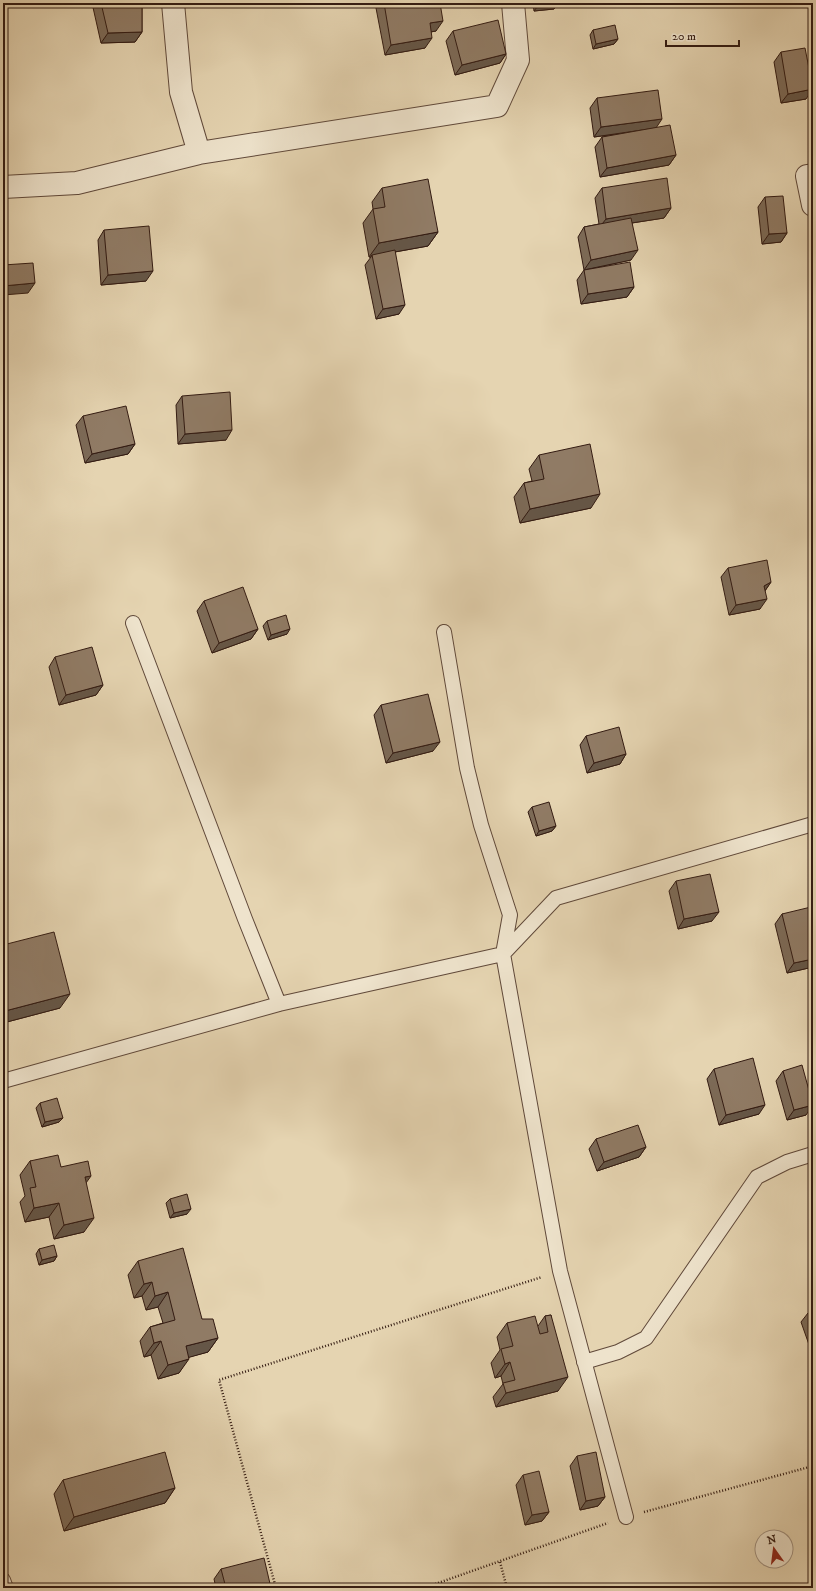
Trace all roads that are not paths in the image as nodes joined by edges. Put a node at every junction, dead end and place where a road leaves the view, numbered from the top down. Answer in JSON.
{"nodes":[{"id":1,"x":173,"y":3,"type":"edge"},
{"id":2,"x":513,"y":3,"type":"edge"},
{"id":3,"x":199,"y":153,"type":"junction"},
{"id":4,"x":813,"y":175,"type":"edge"},
{"id":5,"x":3,"y":187,"type":"edge"},
{"id":6,"x":813,"y":205,"type":"edge"},
{"id":7,"x":133,"y":623,"type":"dead end"},
{"id":8,"x":444,"y":632,"type":"dead end"},
{"id":9,"x":813,"y":824,"type":"edge"},
{"id":10,"x":503,"y":954,"type":"junction"},
{"id":11,"x":279,"y":1004,"type":"junction"},
{"id":12,"x":3,"y":1081,"type":"edge"},
{"id":13,"x":813,"y":1154,"type":"edge"},
{"id":14,"x":584,"y":1362,"type":"junction"},
{"id":15,"x":626,"y":1517,"type":"dead end"},
{"id":16,"x":3,"y":1580,"type":"edge"},
{"id":17,"x":6,"y":1588,"type":"edge"}],
"edges":[{"from":1,"to":3,"type":"street"},
{"from":2,"to":3,"type":"street"},
{"from":3,"to":5,"type":"street"},
{"from":4,"to":6,"type":"street"},
{"from":7,"to":11,"type":"lane"},
{"from":8,"to":10,"type":"lane"},
{"from":9,"to":10,"type":"lane"},
{"from":10,"to":11,"type":"lane"},
{"from":10,"to":14,"type":"lane"},
{"from":11,"to":12,"type":"lane"},
{"from":13,"to":14,"type":"lane"},
{"from":14,"to":15,"type":"lane"},
{"from":16,"to":17,"type":"lane"}]}
